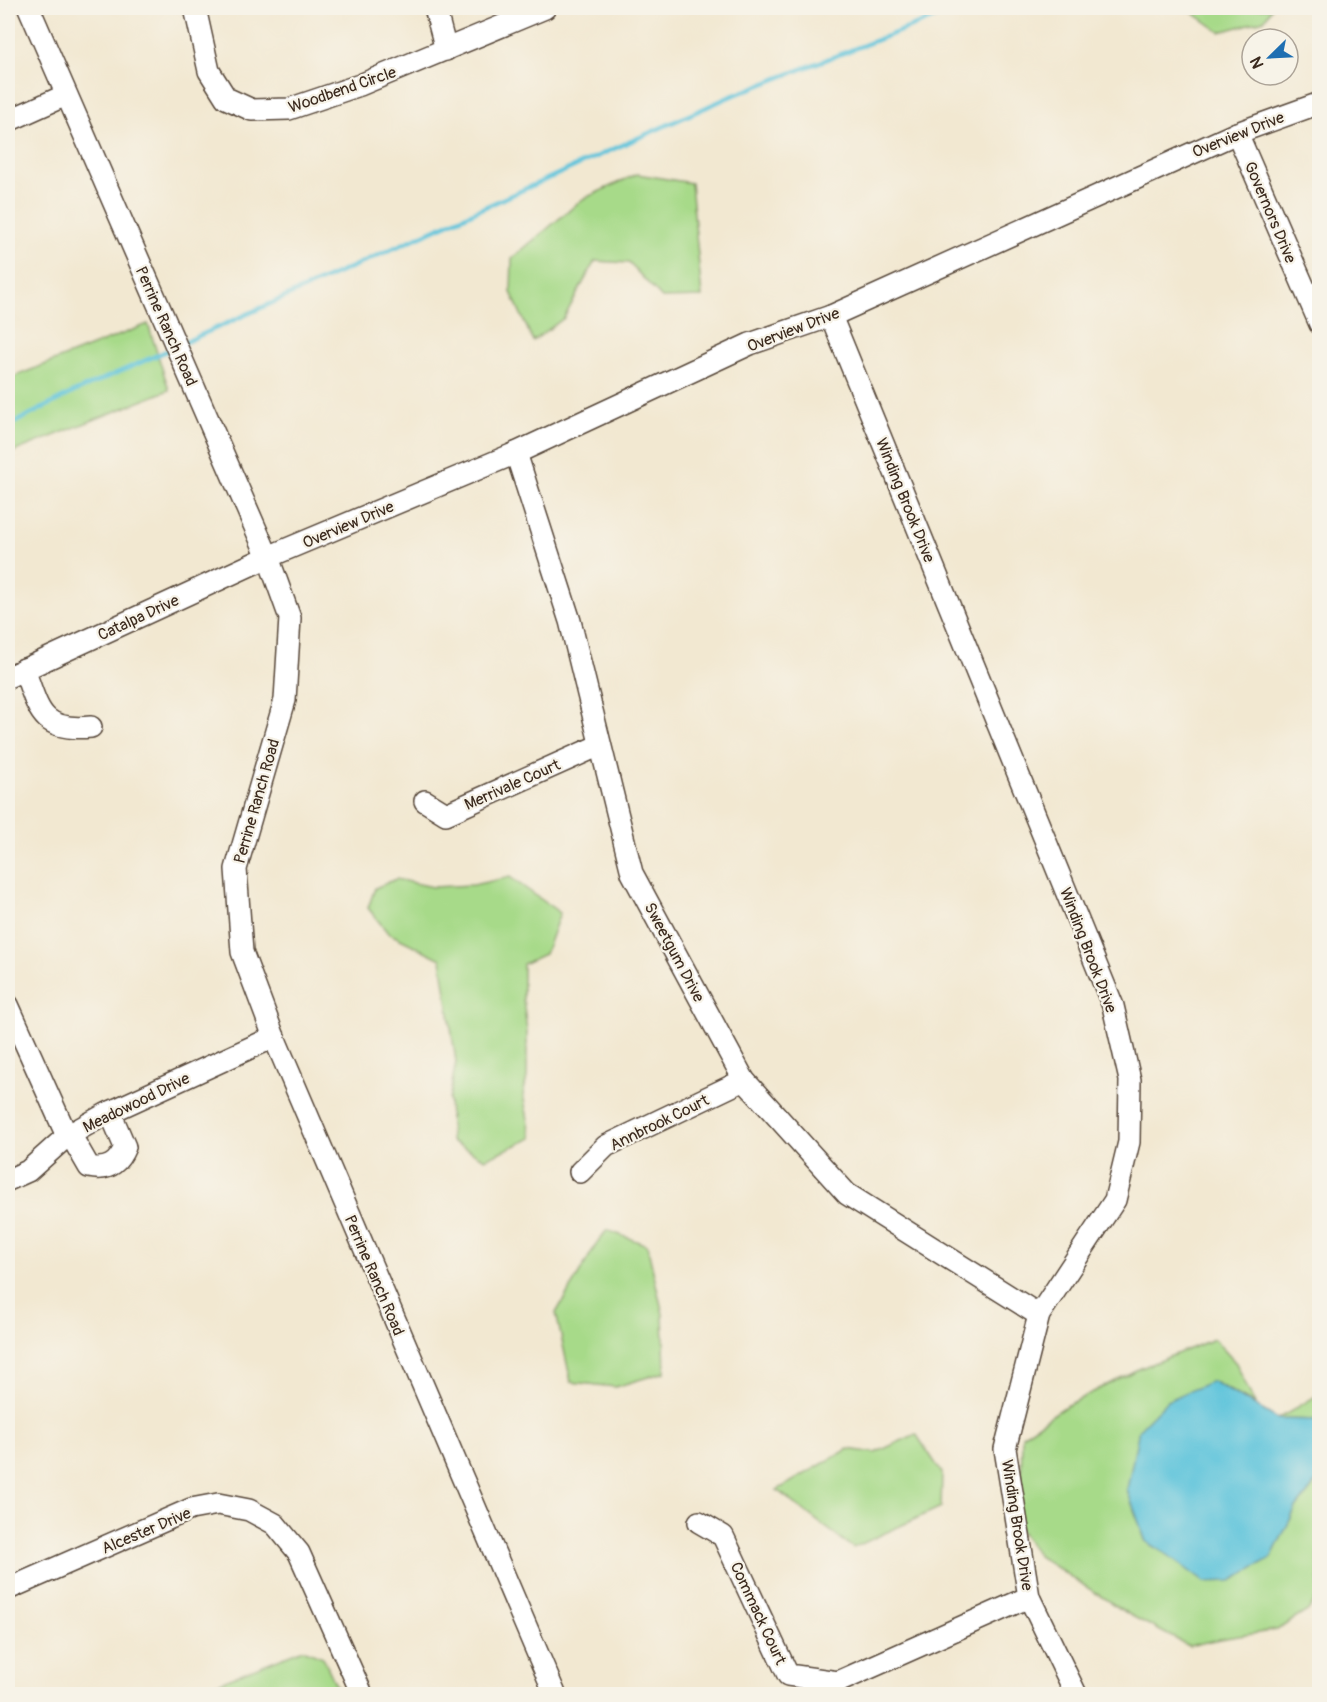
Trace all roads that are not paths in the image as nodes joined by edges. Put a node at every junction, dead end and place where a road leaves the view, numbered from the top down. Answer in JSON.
{"nodes":[{"id":1,"x":29,"y":8,"type":"edge"},
{"id":2,"x":195,"y":8,"type":"edge"},
{"id":3,"x":435,"y":8,"type":"edge"},
{"id":4,"x":544,"y":8,"type":"edge"},
{"id":5,"x":446,"y":50,"type":"junction"},
{"id":6,"x":66,"y":94,"type":"junction"},
{"id":7,"x":1320,"y":103,"type":"edge"},
{"id":8,"x":8,"y":121,"type":"edge"},
{"id":9,"x":1237,"y":133,"type":"junction"},
{"id":10,"x":831,"y":316,"type":"junction"},
{"id":11,"x":1320,"y":324,"type":"edge"},
{"id":12,"x":516,"y":453,"type":"junction"},
{"id":13,"x":268,"y":557,"type":"junction"},
{"id":14,"x":16,"y":673,"type":"edge"},
{"id":15,"x":91,"y":728,"type":"dead end"},
{"id":16,"x":600,"y":745,"type":"junction"},
{"id":17,"x":424,"y":801,"type":"dead end"},
{"id":18,"x":8,"y":1010,"type":"edge"},
{"id":19,"x":274,"y":1037,"type":"junction"},
{"id":20,"x":744,"y":1080,"type":"junction"},
{"id":21,"x":110,"y":1112,"type":"junction"},
{"id":22,"x":69,"y":1135,"type":"junction"},
{"id":23,"x":580,"y":1172,"type":"dead end"},
{"id":24,"x":8,"y":1180,"type":"edge"},
{"id":25,"x":1039,"y":1315,"type":"junction"},
{"id":26,"x":699,"y":1522,"type":"dead end"},
{"id":27,"x":8,"y":1589,"type":"edge"},
{"id":28,"x":1029,"y":1597,"type":"junction"},
{"id":29,"x":362,"y":1695,"type":"edge"},
{"id":30,"x":555,"y":1695,"type":"edge"},
{"id":31,"x":1076,"y":1695,"type":"edge"}],
"edges":[{"from":1,"to":6,"type":"street","name":"Perrine Ranch Road"},
{"from":2,"to":5,"type":"street","name":"Woodbend Circle"},
{"from":3,"to":5,"type":"street"},
{"from":4,"to":5,"type":"street","name":"Woodbend Circle"},
{"from":6,"to":8,"type":"street"},
{"from":6,"to":13,"type":"street","name":"Perrine Ranch Road"},
{"from":7,"to":9,"type":"street","name":"Overview Drive"},
{"from":9,"to":10,"type":"street","name":"Overview Drive"},
{"from":9,"to":11,"type":"street","name":"Governors Drive"},
{"from":10,"to":12,"type":"street","name":"Overview Drive"},
{"from":10,"to":25,"type":"street","name":"Winding Brook Drive"},
{"from":12,"to":13,"type":"street","name":"Overview Drive"},
{"from":12,"to":16,"type":"street","name":"Sweetgum Drive"},
{"from":13,"to":14,"type":"street","name":"Catalpa Drive"},
{"from":13,"to":19,"type":"street","name":"Perrine Ranch Road"},
{"from":14,"to":15,"type":"street"},
{"from":16,"to":17,"type":"street","name":"Merrivale Court"},
{"from":16,"to":20,"type":"street","name":"Sweetgum Drive"},
{"from":18,"to":22,"type":"street"},
{"from":19,"to":21,"type":"street","name":"Meadowood Drive"},
{"from":19,"to":30,"type":"street","name":"Perrine Ranch Road"},
{"from":20,"to":23,"type":"street","name":"Annbrook Court"},
{"from":20,"to":25,"type":"street","name":"Sweetgum Drive"},
{"from":21,"to":22,"type":"street","name":"Meadowood Drive"},
{"from":21,"to":22,"type":"street"},
{"from":22,"to":24,"type":"street","name":"Meadowood Drive"},
{"from":25,"to":28,"type":"street","name":"Winding Brook Drive"},
{"from":26,"to":28,"type":"street","name":"Commack Court"},
{"from":27,"to":29,"type":"street","name":"Alcester Drive"},
{"from":28,"to":31,"type":"street","name":"Winding Brook Drive"}]}
